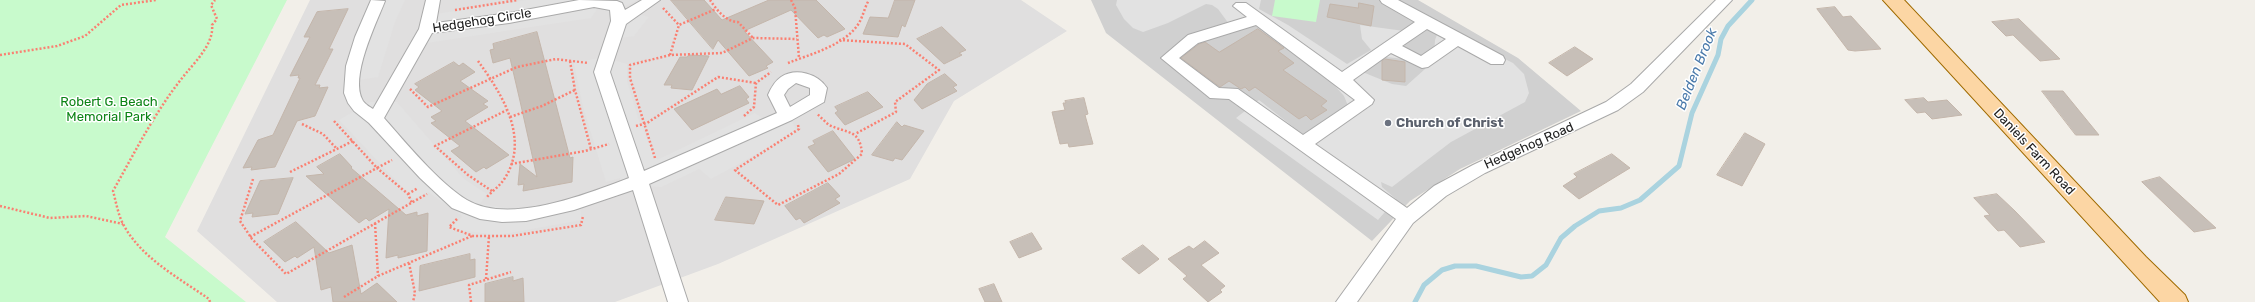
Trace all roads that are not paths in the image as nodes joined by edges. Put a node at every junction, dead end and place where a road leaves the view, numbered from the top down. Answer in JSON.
{"nodes":[{"id":1,"x":1387,"y":0,"type":"edge"},
{"id":2,"x":1725,"y":0,"type":"edge"},
{"id":3,"x":1894,"y":0,"type":"edge"},
{"id":4,"x":378,"y":1,"type":"edge"},
{"id":5,"x":594,"y":1,"type":"edge"},
{"id":6,"x":656,"y":3,"type":"edge"},
{"id":7,"x":1241,"y":6,"type":"dead end"},
{"id":8,"x":430,"y":14,"type":"edge"},
{"id":9,"x":1258,"y":19,"type":"junction"},
{"id":10,"x":619,"y":21,"type":"junction"},
{"id":11,"x":1426,"y":22,"type":"junction"},
{"id":12,"x":1457,"y":39,"type":"junction"},
{"id":13,"x":1392,"y":47,"type":"junction"},
{"id":14,"x":1497,"y":60,"type":"dead end"},
{"id":15,"x":1342,"y":80,"type":"junction"},
{"id":16,"x":786,"y":116,"type":"junction"},
{"id":17,"x":375,"y":119,"type":"junction"},
{"id":18,"x":1302,"y":144,"type":"junction"},
{"id":19,"x":639,"y":181,"type":"junction"},
{"id":20,"x":1407,"y":218,"type":"junction"},
{"id":21,"x":678,"y":302,"type":"edge"},
{"id":22,"x":1346,"y":302,"type":"edge"},
{"id":23,"x":2176,"y":302,"type":"edge"}],
"edges":[{"from":1,"to":11,"type":"street"},
{"from":2,"to":20,"type":"street","name":"Hedgehog Road"},
{"from":3,"to":23,"type":"main road","name":"Daniels Farm Road"},
{"from":4,"to":17,"type":"street"},
{"from":5,"to":8,"type":"street","name":"Hedgehog Circle"},
{"from":5,"to":10,"type":"street","name":"Hedgehog Circle"},
{"from":6,"to":10,"type":"street"},
{"from":7,"to":9,"type":"street"},
{"from":8,"to":17,"type":"street","name":"Hedgehog Circle"},
{"from":9,"to":15,"type":"street"},
{"from":9,"to":18,"type":"street"},
{"from":10,"to":19,"type":"street"},
{"from":11,"to":12,"type":"street"},
{"from":11,"to":13,"type":"street"},
{"from":12,"to":13,"type":"street"},
{"from":12,"to":14,"type":"street"},
{"from":13,"to":15,"type":"street"},
{"from":15,"to":18,"type":"street"},
{"from":16,"to":16,"type":"street"},
{"from":16,"to":19,"type":"street"},
{"from":17,"to":19,"type":"street"},
{"from":18,"to":20,"type":"street"},
{"from":19,"to":21,"type":"street"},
{"from":20,"to":22,"type":"street","name":"Hedgehog Road"}]}
